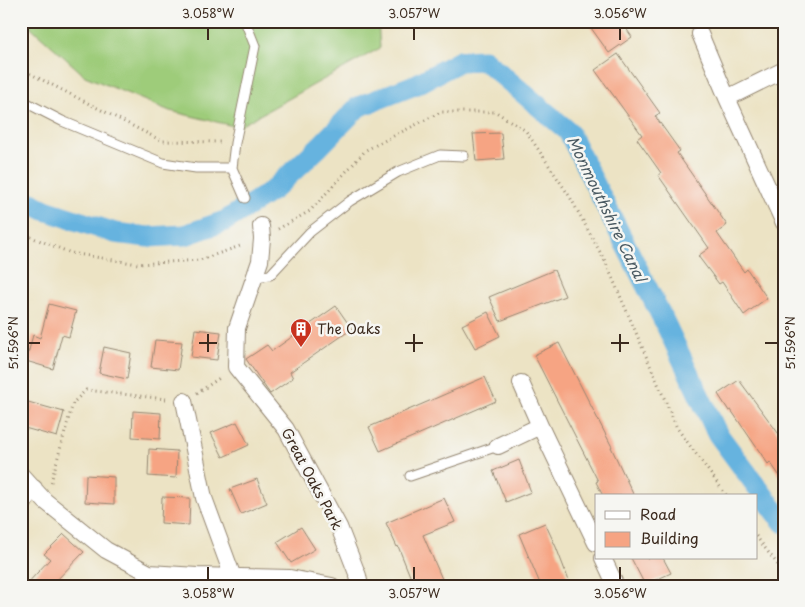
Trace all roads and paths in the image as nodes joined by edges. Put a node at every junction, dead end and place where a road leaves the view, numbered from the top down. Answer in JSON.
{"nodes":[{"id":1,"x":245,"y":21,"type":"edge"},
{"id":2,"x":700,"y":34,"type":"dead end"},
{"id":3,"x":21,"y":69,"type":"edge"},
{"id":4,"x":784,"y":70,"type":"edge"},
{"id":5,"x":726,"y":98,"type":"junction"},
{"id":6,"x":21,"y":100,"type":"edge"},
{"id":7,"x":235,"y":143,"type":"junction"},
{"id":8,"x":464,"y":156,"type":"dead end"},
{"id":9,"x":232,"y":168,"type":"junction"},
{"id":10,"x":245,"y":198,"type":"dead end"},
{"id":11,"x":783,"y":221,"type":"edge"},
{"id":12,"x":21,"y":233,"type":"edge"},
{"id":13,"x":262,"y":233,"type":"junction"},
{"id":14,"x":255,"y":277,"type":"junction"},
{"id":15,"x":236,"y":367,"type":"junction"},
{"id":16,"x":521,"y":382,"type":"dead end"},
{"id":17,"x":184,"y":401,"type":"junction"},
{"id":18,"x":540,"y":426,"type":"junction"},
{"id":19,"x":498,"y":446,"type":"joint"},
{"id":20,"x":21,"y":475,"type":"edge"},
{"id":21,"x":410,"y":476,"type":"dead end"},
{"id":22,"x":34,"y":488,"type":"junction"},
{"id":23,"x":726,"y":494,"type":"edge"},
{"id":24,"x":46,"y":501,"type":"junction"},
{"id":25,"x":21,"y":507,"type":"edge"},
{"id":26,"x":758,"y":539,"type":"edge"},
{"id":27,"x":595,"y":541,"type":"edge"},
{"id":28,"x":604,"y":560,"type":"edge"},
{"id":29,"x":784,"y":573,"type":"edge"},
{"id":30,"x":233,"y":577,"type":"junction"},
{"id":31,"x":148,"y":579,"type":"edge"},
{"id":32,"x":332,"y":586,"type":"edge"},
{"id":33,"x":360,"y":586,"type":"edge"},
{"id":34,"x":616,"y":586,"type":"edge"}],
"edges":[{"from":1,"to":7,"type":"lane"},
{"from":2,"to":5,"type":"street"},
{"from":3,"to":7,"type":"path"},
{"from":4,"to":5,"type":"street"},
{"from":5,"to":11,"type":"street"},
{"from":6,"to":9,"type":"lane"},
{"from":7,"to":9,"type":"lane"},
{"from":8,"to":14,"type":"lane"},
{"from":9,"to":10,"type":"lane"},
{"from":12,"to":13,"type":"path"},
{"from":13,"to":14,"type":"street"},
{"from":13,"to":23,"type":"path"},
{"from":14,"to":15,"type":"street"},
{"from":15,"to":17,"type":"path"},
{"from":15,"to":33,"type":"street","name":"Great Oaks Park"},
{"from":16,"to":18,"type":"street"},
{"from":17,"to":24,"type":"path"},
{"from":17,"to":30,"type":"street"},
{"from":18,"to":19,"type":"street"},
{"from":18,"to":27,"type":"street"},
{"from":19,"to":21,"type":"lane"},
{"from":20,"to":22,"type":"street"},
{"from":22,"to":24,"type":"street"},
{"from":22,"to":25,"type":"street"},
{"from":24,"to":31,"type":"street"},
{"from":26,"to":29,"type":"path"},
{"from":28,"to":34,"type":"street"},
{"from":30,"to":31,"type":"street"},
{"from":30,"to":32,"type":"street"}]}
